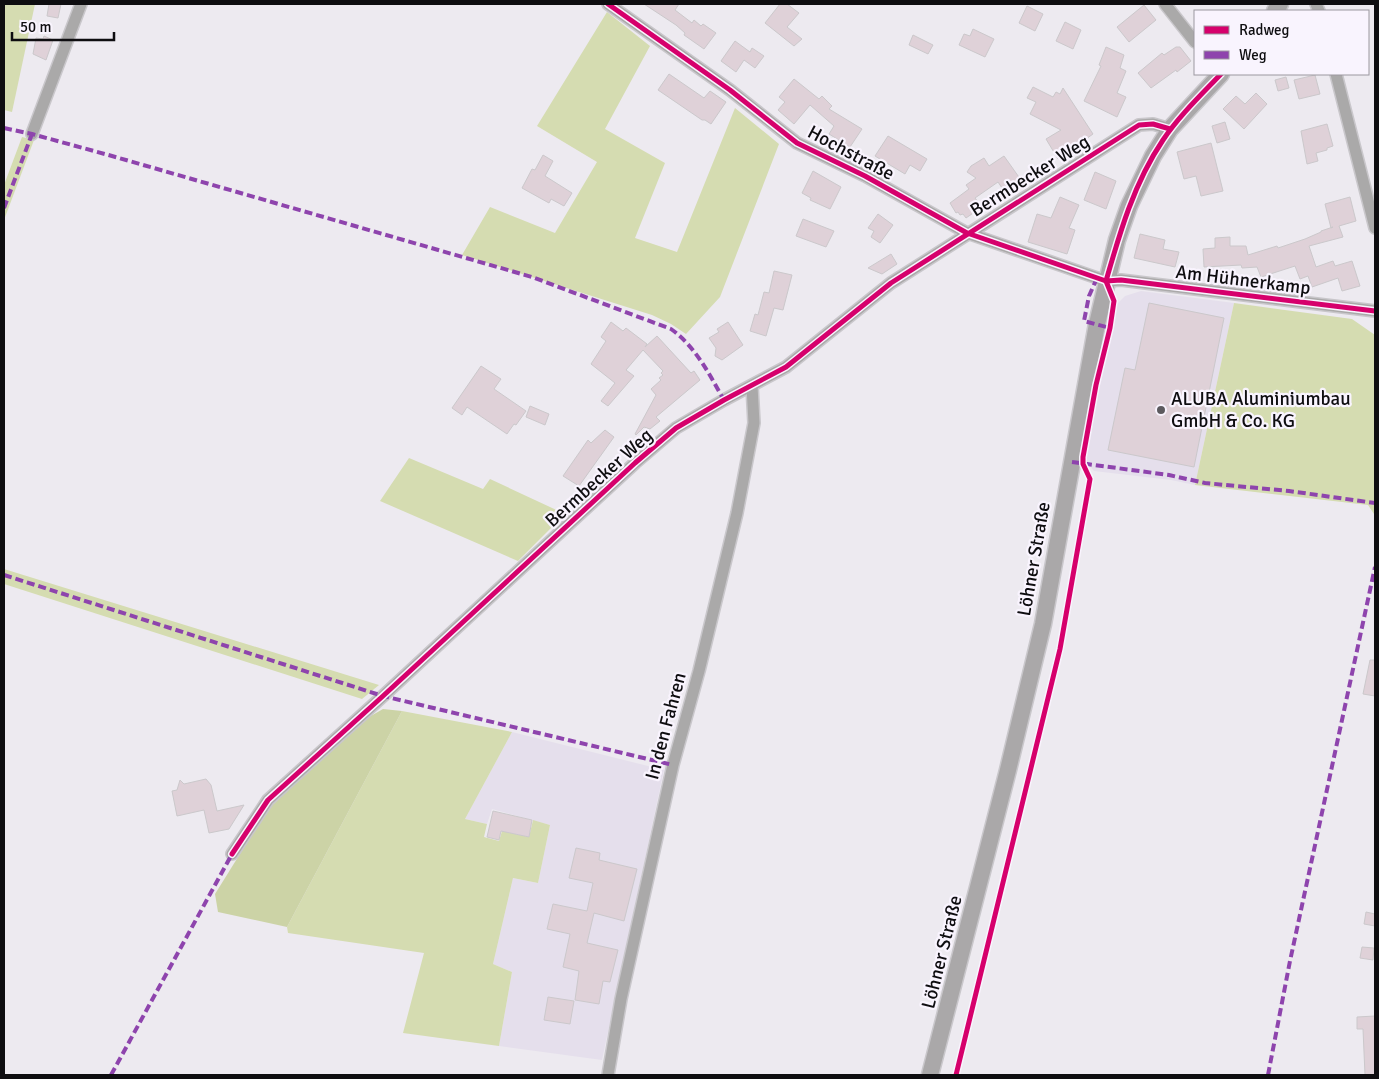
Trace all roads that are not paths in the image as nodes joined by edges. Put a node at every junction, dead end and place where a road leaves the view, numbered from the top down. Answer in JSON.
{"nodes":[{"id":1,"x":81,"y":4,"type":"edge"},
{"id":2,"x":1165,"y":4,"type":"edge"},
{"id":3,"x":615,"y":6,"type":"edge"},
{"id":4,"x":1194,"y":41,"type":"edge"},
{"id":5,"x":1219,"y":75,"type":"edge"},
{"id":6,"x":1336,"y":75,"type":"edge"},
{"id":7,"x":1170,"y":129,"type":"junction"},
{"id":8,"x":32,"y":134,"type":"dead end"},
{"id":9,"x":1375,"y":228,"type":"edge"},
{"id":10,"x":967,"y":233,"type":"junction"},
{"id":11,"x":1106,"y":281,"type":"junction"},
{"id":12,"x":1375,"y":311,"type":"edge"},
{"id":13,"x":752,"y":386,"type":"junction"},
{"id":14,"x":232,"y":854,"type":"dead end"},
{"id":15,"x":608,"y":1075,"type":"edge"},
{"id":16,"x":930,"y":1075,"type":"edge"}],
"edges":[{"from":1,"to":8,"type":"street"},
{"from":2,"to":4,"type":"street"},
{"from":3,"to":10,"type":"street","name":"Hochstraße"},
{"from":5,"to":7,"type":"main road","name":"Löhner Straße"},
{"from":6,"to":9,"type":"street"},
{"from":7,"to":10,"type":"street","name":"Bermbecker Weg"},
{"from":7,"to":11,"type":"main road","name":"Löhner Straße"},
{"from":10,"to":11,"type":"street","name":"Hochstraße"},
{"from":10,"to":13,"type":"street","name":"Bermbecker Weg"},
{"from":11,"to":12,"type":"street","name":"Am Hühnerkamp"},
{"from":11,"to":16,"type":"main road","name":"Löhner Straße"},
{"from":13,"to":14,"type":"street","name":"Bermbecker Weg"},
{"from":13,"to":15,"type":"street","name":"In den Fahren"}]}
